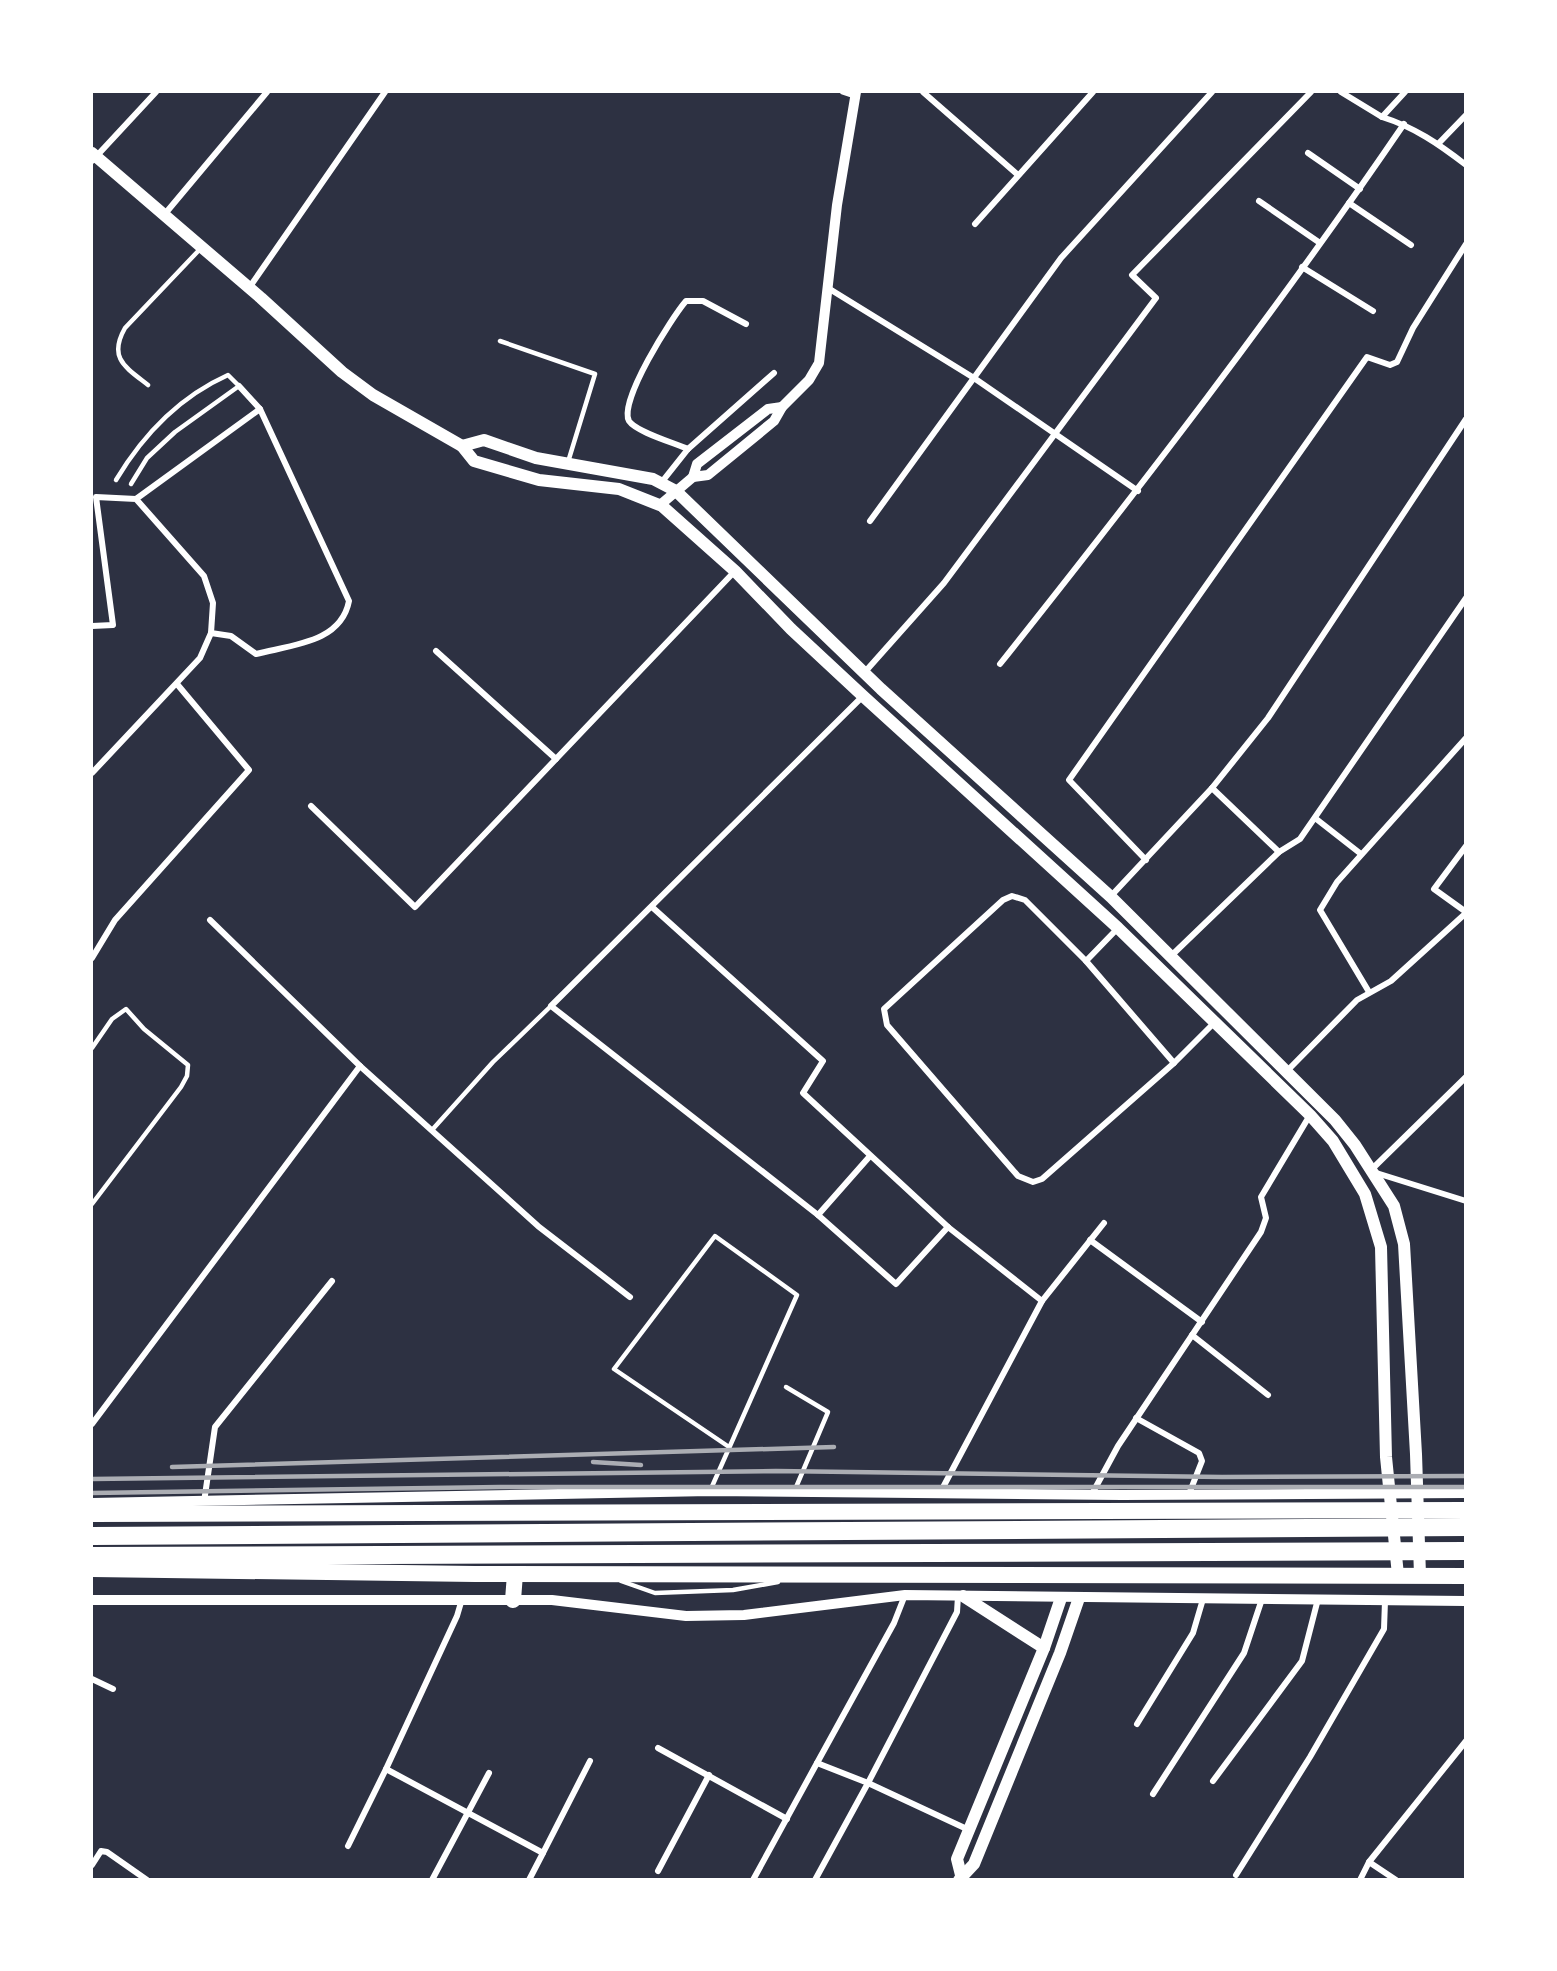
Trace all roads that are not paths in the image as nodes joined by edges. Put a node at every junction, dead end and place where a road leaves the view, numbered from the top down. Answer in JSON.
{"nodes":[{"id":1,"x":156,"y":92,"type":"edge"},
{"id":2,"x":267,"y":92,"type":"edge"},
{"id":3,"x":385,"y":92,"type":"edge"},
{"id":4,"x":842,"y":92,"type":"edge"},
{"id":5,"x":923,"y":92,"type":"edge"},
{"id":6,"x":1091,"y":92,"type":"edge"},
{"id":7,"x":1212,"y":92,"type":"edge"},
{"id":8,"x":1311,"y":92,"type":"edge"},
{"id":9,"x":1341,"y":92,"type":"edge"},
{"id":10,"x":1405,"y":92,"type":"edge"},
{"id":11,"x":855,"y":94,"type":"edge"},
{"id":12,"x":1466,"y":115,"type":"edge"},
{"id":13,"x":1382,"y":117,"type":"junction"},
{"id":14,"x":1404,"y":124,"type":"junction"},
{"id":15,"x":1439,"y":143,"type":"junction"},
{"id":16,"x":1308,"y":153,"type":"dead end"},
{"id":17,"x":93,"y":157,"type":"edge"},
{"id":18,"x":1466,"y":165,"type":"edge"},
{"id":19,"x":1018,"y":175,"type":"junction"},
{"id":20,"x":1360,"y":189,"type":"junction"},
{"id":21,"x":1259,"y":201,"type":"dead end"},
{"id":22,"x":1349,"y":203,"type":"junction"},
{"id":23,"x":164,"y":215,"type":"junction"},
{"id":24,"x":975,"y":224,"type":"dead end"},
{"id":25,"x":1320,"y":243,"type":"junction"},
{"id":26,"x":1466,"y":244,"type":"edge"},
{"id":27,"x":1411,"y":245,"type":"dead end"},
{"id":28,"x":202,"y":247,"type":"junction"},
{"id":29,"x":1302,"y":267,"type":"junction"},
{"id":30,"x":249,"y":288,"type":"junction"},
{"id":31,"x":828,"y":288,"type":"junction"},
{"id":32,"x":1373,"y":312,"type":"dead end"},
{"id":33,"x":747,"y":324,"type":"dead end"},
{"id":34,"x":500,"y":340,"type":"dead end"},
{"id":35,"x":774,"y":373,"type":"dead end"},
{"id":36,"x":975,"y":378,"type":"junction"},
{"id":37,"x":148,"y":385,"type":"dead end"},
{"id":38,"x":239,"y":386,"type":"junction"},
{"id":39,"x":260,"y":409,"type":"junction"},
{"id":40,"x":1466,"y":419,"type":"edge"},
{"id":41,"x":1054,"y":433,"type":"junction"},
{"id":42,"x":462,"y":446,"type":"junction"},
{"id":43,"x":688,"y":449,"type":"junction"},
{"id":44,"x":567,"y":465,"type":"junction"},
{"id":45,"x":116,"y":480,"type":"dead end"},
{"id":46,"x":661,"y":483,"type":"junction"},
{"id":47,"x":132,"y":484,"type":"dead end"},
{"id":48,"x":676,"y":491,"type":"junction"},
{"id":49,"x":1138,"y":491,"type":"junction"},
{"id":50,"x":94,"y":497,"type":"edge"},
{"id":51,"x":135,"y":499,"type":"junction"},
{"id":52,"x":660,"y":505,"type":"junction"},
{"id":53,"x":870,"y":521,"type":"dead end"},
{"id":54,"x":735,"y":571,"type":"junction"},
{"id":55,"x":1466,"y":598,"type":"edge"},
{"id":56,"x":92,"y":626,"type":"edge"},
{"id":57,"x":211,"y":633,"type":"junction"},
{"id":58,"x":436,"y":651,"type":"dead end"},
{"id":59,"x":1000,"y":664,"type":"dead end"},
{"id":60,"x":864,"y":674,"type":"junction"},
{"id":61,"x":177,"y":684,"type":"junction"},
{"id":62,"x":863,"y":696,"type":"junction"},
{"id":63,"x":1466,"y":738,"type":"edge"},
{"id":64,"x":556,"y":759,"type":"junction"},
{"id":65,"x":92,"y":773,"type":"edge"},
{"id":66,"x":1212,"y":788,"type":"junction"},
{"id":67,"x":311,"y":806,"type":"dead end"},
{"id":68,"x":1314,"y":818,"type":"junction"},
{"id":69,"x":1466,"y":846,"type":"edge"},
{"id":70,"x":1279,"y":852,"type":"junction"},
{"id":71,"x":1361,"y":854,"type":"junction"},
{"id":72,"x":1146,"y":860,"type":"junction"},
{"id":73,"x":1111,"y":897,"type":"junction"},
{"id":74,"x":652,"y":908,"type":"junction"},
{"id":75,"x":1466,"y":912,"type":"edge"},
{"id":76,"x":210,"y":920,"type":"dead end"},
{"id":77,"x":1118,"y":928,"type":"junction"},
{"id":78,"x":1171,"y":956,"type":"junction"},
{"id":79,"x":92,"y":958,"type":"edge"},
{"id":80,"x":1086,"y":961,"type":"junction"},
{"id":81,"x":1369,"y":992,"type":"junction"},
{"id":82,"x":551,"y":1006,"type":"junction"},
{"id":83,"x":1215,"y":1022,"type":"junction"},
{"id":84,"x":92,"y":1048,"type":"edge"},
{"id":85,"x":1174,"y":1063,"type":"junction"},
{"id":86,"x":360,"y":1066,"type":"junction"},
{"id":87,"x":1287,"y":1071,"type":"junction"},
{"id":88,"x":1466,"y":1077,"type":"edge"},
{"id":89,"x":1310,"y":1115,"type":"junction"},
{"id":90,"x":432,"y":1131,"type":"junction"},
{"id":91,"x":870,"y":1156,"type":"junction"},
{"id":92,"x":1370,"y":1171,"type":"junction"},
{"id":93,"x":1466,"y":1201,"type":"edge"},
{"id":94,"x":92,"y":1204,"type":"edge"},
{"id":95,"x":818,"y":1215,"type":"junction"},
{"id":96,"x":1104,"y":1223,"type":"dead end"},
{"id":97,"x":948,"y":1227,"type":"junction"},
{"id":98,"x":1090,"y":1240,"type":"junction"},
{"id":99,"x":332,"y":1281,"type":"dead end"},
{"id":100,"x":630,"y":1297,"type":"dead end"},
{"id":101,"x":1042,"y":1301,"type":"junction"},
{"id":102,"x":1202,"y":1322,"type":"junction"},
{"id":103,"x":1192,"y":1335,"type":"junction"},
{"id":104,"x":786,"y":1387,"type":"dead end"},
{"id":105,"x":1268,"y":1395,"type":"dead end"},
{"id":106,"x":1136,"y":1418,"type":"junction"},
{"id":107,"x":92,"y":1424,"type":"edge"},
{"id":108,"x":729,"y":1447,"type":"junction"},
{"id":109,"x":710,"y":1491,"type":"junction"},
{"id":110,"x":794,"y":1492,"type":"junction"},
{"id":111,"x":940,"y":1493,"type":"junction"},
{"id":112,"x":1391,"y":1493,"type":"junction"},
{"id":113,"x":1466,"y":1493,"type":"edge"},
{"id":114,"x":1092,"y":1494,"type":"junction"},
{"id":115,"x":1189,"y":1494,"type":"junction"},
{"id":116,"x":204,"y":1502,"type":"junction"},
{"id":117,"x":1416,"y":1502,"type":"junction"},
{"id":118,"x":92,"y":1503,"type":"edge"},
{"id":119,"x":1466,"y":1510,"type":"edge"},
{"id":120,"x":1392,"y":1511,"type":"junction"},
{"id":121,"x":92,"y":1515,"type":"edge"},
{"id":122,"x":1466,"y":1527,"type":"edge"},
{"id":123,"x":92,"y":1536,"type":"edge"},
{"id":124,"x":1466,"y":1551,"type":"edge"},
{"id":125,"x":92,"y":1556,"type":"edge"},
{"id":126,"x":92,"y":1569,"type":"edge"},
{"id":127,"x":514,"y":1574,"type":"junction"},
{"id":128,"x":1398,"y":1575,"type":"junction"},
{"id":129,"x":1420,"y":1575,"type":"junction"},
{"id":130,"x":1466,"y":1576,"type":"edge"},
{"id":131,"x":905,"y":1595,"type":"junction"},
{"id":132,"x":961,"y":1596,"type":"junction"},
{"id":133,"x":1061,"y":1598,"type":"junction"},
{"id":134,"x":1079,"y":1598,"type":"junction"},
{"id":135,"x":462,"y":1599,"type":"junction"},
{"id":136,"x":1203,"y":1599,"type":"junction"},
{"id":137,"x":1262,"y":1599,"type":"junction"},
{"id":138,"x":1318,"y":1599,"type":"junction"},
{"id":139,"x":92,"y":1600,"type":"edge"},
{"id":140,"x":513,"y":1600,"type":"junction"},
{"id":141,"x":1466,"y":1600,"type":"edge"},
{"id":142,"x":1385,"y":1601,"type":"junction"},
{"id":143,"x":1044,"y":1648,"type":"junction"},
{"id":144,"x":92,"y":1679,"type":"edge"},
{"id":145,"x":113,"y":1689,"type":"dead end"},
{"id":146,"x":1137,"y":1724,"type":"dead end"},
{"id":147,"x":1466,"y":1741,"type":"edge"},
{"id":148,"x":658,"y":1748,"type":"dead end"},
{"id":149,"x":590,"y":1761,"type":"dead end"},
{"id":150,"x":817,"y":1763,"type":"junction"},
{"id":151,"x":386,"y":1769,"type":"junction"},
{"id":152,"x":489,"y":1773,"type":"dead end"},
{"id":153,"x":709,"y":1775,"type":"junction"},
{"id":154,"x":1213,"y":1781,"type":"dead end"},
{"id":155,"x":868,"y":1783,"type":"junction"},
{"id":156,"x":1153,"y":1794,"type":"dead end"},
{"id":157,"x":467,"y":1815,"type":"junction"},
{"id":158,"x":787,"y":1819,"type":"junction"},
{"id":159,"x":969,"y":1830,"type":"junction"},
{"id":160,"x":348,"y":1846,"type":"dead end"},
{"id":161,"x":543,"y":1853,"type":"junction"},
{"id":162,"x":1369,"y":1863,"type":"junction"},
{"id":163,"x":92,"y":1865,"type":"edge"},
{"id":164,"x":658,"y":1871,"type":"dead end"},
{"id":165,"x":1236,"y":1875,"type":"dead end"},
{"id":166,"x":960,"y":1877,"type":"edge"},
{"id":167,"x":147,"y":1880,"type":"edge"},
{"id":168,"x":432,"y":1880,"type":"edge"},
{"id":169,"x":529,"y":1880,"type":"edge"},
{"id":170,"x":753,"y":1880,"type":"edge"},
{"id":171,"x":815,"y":1880,"type":"edge"},
{"id":172,"x":1360,"y":1880,"type":"edge"},
{"id":173,"x":1396,"y":1880,"type":"edge"}],
"edges":[{"from":1,"to":17,"type":"street"},
{"from":2,"to":23,"type":"street"},
{"from":3,"to":30,"type":"street"},
{"from":4,"to":11,"type":"lane"},
{"from":5,"to":19,"type":"street"},
{"from":6,"to":19,"type":"street"},
{"from":7,"to":36,"type":"street"},
{"from":8,"to":41,"type":"street"},
{"from":9,"to":13,"type":"street"},
{"from":10,"to":13,"type":"street"},
{"from":11,"to":31,"type":"street"},
{"from":12,"to":15,"type":"street"},
{"from":13,"to":14,"type":"street"},
{"from":14,"to":15,"type":"street"},
{"from":14,"to":20,"type":"street"},
{"from":15,"to":18,"type":"street"},
{"from":16,"to":20,"type":"street"},
{"from":17,"to":23,"type":"main road"},
{"from":19,"to":24,"type":"street"},
{"from":20,"to":22,"type":"street"},
{"from":21,"to":25,"type":"street"},
{"from":22,"to":25,"type":"street"},
{"from":22,"to":27,"type":"street"},
{"from":23,"to":28,"type":"main road"},
{"from":25,"to":29,"type":"street"},
{"from":26,"to":72,"type":"street"},
{"from":28,"to":30,"type":"main road"},
{"from":28,"to":37,"type":"lane"},
{"from":29,"to":32,"type":"street"},
{"from":29,"to":49,"type":"street"},
{"from":30,"to":42,"type":"main road"},
{"from":31,"to":36,"type":"street"},
{"from":31,"to":48,"type":"street"},
{"from":33,"to":43,"type":"street"},
{"from":34,"to":44,"type":"lane"},
{"from":35,"to":43,"type":"street"},
{"from":36,"to":41,"type":"street"},
{"from":36,"to":53,"type":"street"},
{"from":38,"to":39,"type":"street"},
{"from":38,"to":45,"type":"lane"},
{"from":38,"to":47,"type":"lane"},
{"from":39,"to":51,"type":"street"},
{"from":39,"to":57,"type":"street"},
{"from":40,"to":66,"type":"street"},
{"from":41,"to":49,"type":"street"},
{"from":41,"to":60,"type":"street"},
{"from":42,"to":44,"type":"main road"},
{"from":42,"to":52,"type":"main road"},
{"from":43,"to":46,"type":"street"},
{"from":44,"to":46,"type":"main road"},
{"from":46,"to":48,"type":"main road"},
{"from":48,"to":52,"type":"street"},
{"from":48,"to":60,"type":"main road"},
{"from":49,"to":59,"type":"street"},
{"from":50,"to":51,"type":"street"},
{"from":50,"to":56,"type":"street"},
{"from":51,"to":57,"type":"street"},
{"from":52,"to":54,"type":"main road"},
{"from":54,"to":62,"type":"main road"},
{"from":54,"to":64,"type":"street"},
{"from":55,"to":68,"type":"street"},
{"from":57,"to":61,"type":"street"},
{"from":58,"to":64,"type":"street"},
{"from":60,"to":73,"type":"main road"},
{"from":61,"to":65,"type":"street"},
{"from":61,"to":79,"type":"street"},
{"from":62,"to":74,"type":"street"},
{"from":62,"to":77,"type":"main road"},
{"from":63,"to":71,"type":"street"},
{"from":64,"to":67,"type":"street"},
{"from":66,"to":70,"type":"street"},
{"from":66,"to":72,"type":"street"},
{"from":68,"to":70,"type":"street"},
{"from":68,"to":71,"type":"street"},
{"from":69,"to":75,"type":"street"},
{"from":70,"to":78,"type":"street"},
{"from":71,"to":81,"type":"street"},
{"from":72,"to":73,"type":"street"},
{"from":73,"to":78,"type":"main road"},
{"from":74,"to":82,"type":"street"},
{"from":74,"to":91,"type":"street"},
{"from":75,"to":81,"type":"street"},
{"from":76,"to":86,"type":"street"},
{"from":77,"to":80,"type":"street"},
{"from":77,"to":83,"type":"main road"},
{"from":78,"to":87,"type":"main road"},
{"from":80,"to":85,"type":"street"},
{"from":80,"to":85,"type":"street"},
{"from":81,"to":87,"type":"street"},
{"from":82,"to":90,"type":"lane"},
{"from":82,"to":95,"type":"street"},
{"from":83,"to":85,"type":"street"},
{"from":83,"to":89,"type":"main road"},
{"from":84,"to":94,"type":"lane"},
{"from":86,"to":90,"type":"street"},
{"from":86,"to":107,"type":"street"},
{"from":87,"to":92,"type":"main road"},
{"from":88,"to":92,"type":"street"},
{"from":89,"to":102,"type":"street"},
{"from":89,"to":112,"type":"main road"},
{"from":90,"to":100,"type":"street"},
{"from":91,"to":95,"type":"street"},
{"from":91,"to":97,"type":"street"},
{"from":92,"to":93,"type":"street"},
{"from":92,"to":117,"type":"main road"},
{"from":95,"to":97,"type":"street"},
{"from":96,"to":98,"type":"street"},
{"from":97,"to":101,"type":"street"},
{"from":98,"to":101,"type":"street"},
{"from":98,"to":102,"type":"street"},
{"from":99,"to":116,"type":"street"},
{"from":101,"to":111,"type":"street"},
{"from":102,"to":103,"type":"street"},
{"from":103,"to":105,"type":"street"},
{"from":103,"to":106,"type":"street"},
{"from":104,"to":110,"type":"lane"},
{"from":106,"to":114,"type":"street"},
{"from":106,"to":115,"type":"street"},
{"from":108,"to":108,"type":"lane"},
{"from":108,"to":109,"type":"lane"},
{"from":109,"to":110,"type":"street"},
{"from":109,"to":116,"type":"street"},
{"from":110,"to":111,"type":"street"},
{"from":111,"to":114,"type":"street"},
{"from":112,"to":115,"type":"street"},
{"from":112,"to":117,"type":"street"},
{"from":112,"to":120,"type":"main road"},
{"from":113,"to":117,"type":"street"},
{"from":114,"to":115,"type":"street"},
{"from":116,"to":118,"type":"street"},
{"from":117,"to":119,"type":"highway"},
{"from":117,"to":120,"type":"highway"},
{"from":117,"to":129,"type":"main road"},
{"from":120,"to":121,"type":"highway"},
{"from":120,"to":128,"type":"main road"},
{"from":122,"to":123,"type":"highway"},
{"from":124,"to":125,"type":"highway"},
{"from":126,"to":127,"type":"highway"},
{"from":127,"to":128,"type":"highway"},
{"from":127,"to":140,"type":"highway"},
{"from":128,"to":129,"type":"highway"},
{"from":129,"to":130,"type":"highway"},
{"from":131,"to":132,"type":"street"},
{"from":131,"to":140,"type":"street"},
{"from":131,"to":150,"type":"street"},
{"from":132,"to":133,"type":"street"},
{"from":132,"to":143,"type":"main road"},
{"from":132,"to":155,"type":"street"},
{"from":133,"to":134,"type":"street"},
{"from":133,"to":143,"type":"main road"},
{"from":134,"to":136,"type":"street"},
{"from":134,"to":166,"type":"main road"},
{"from":135,"to":139,"type":"street"},
{"from":135,"to":140,"type":"street"},
{"from":135,"to":151,"type":"street"},
{"from":136,"to":137,"type":"street"},
{"from":136,"to":146,"type":"street"},
{"from":137,"to":138,"type":"street"},
{"from":137,"to":156,"type":"street"},
{"from":138,"to":142,"type":"street"},
{"from":138,"to":154,"type":"street"},
{"from":141,"to":142,"type":"street"},
{"from":142,"to":165,"type":"street"},
{"from":143,"to":159,"type":"main road"},
{"from":144,"to":145,"type":"street"},
{"from":147,"to":162,"type":"street"},
{"from":148,"to":153,"type":"street"},
{"from":149,"to":161,"type":"street"},
{"from":150,"to":155,"type":"street"},
{"from":150,"to":158,"type":"street"},
{"from":151,"to":157,"type":"street"},
{"from":151,"to":160,"type":"street"},
{"from":152,"to":157,"type":"street"},
{"from":153,"to":158,"type":"street"},
{"from":153,"to":164,"type":"street"},
{"from":155,"to":159,"type":"street"},
{"from":155,"to":171,"type":"street"},
{"from":157,"to":161,"type":"street"},
{"from":157,"to":168,"type":"street"},
{"from":158,"to":170,"type":"street"},
{"from":159,"to":166,"type":"main road"},
{"from":161,"to":169,"type":"street"},
{"from":162,"to":172,"type":"street"},
{"from":162,"to":173,"type":"street"},
{"from":163,"to":167,"type":"street"}]}
